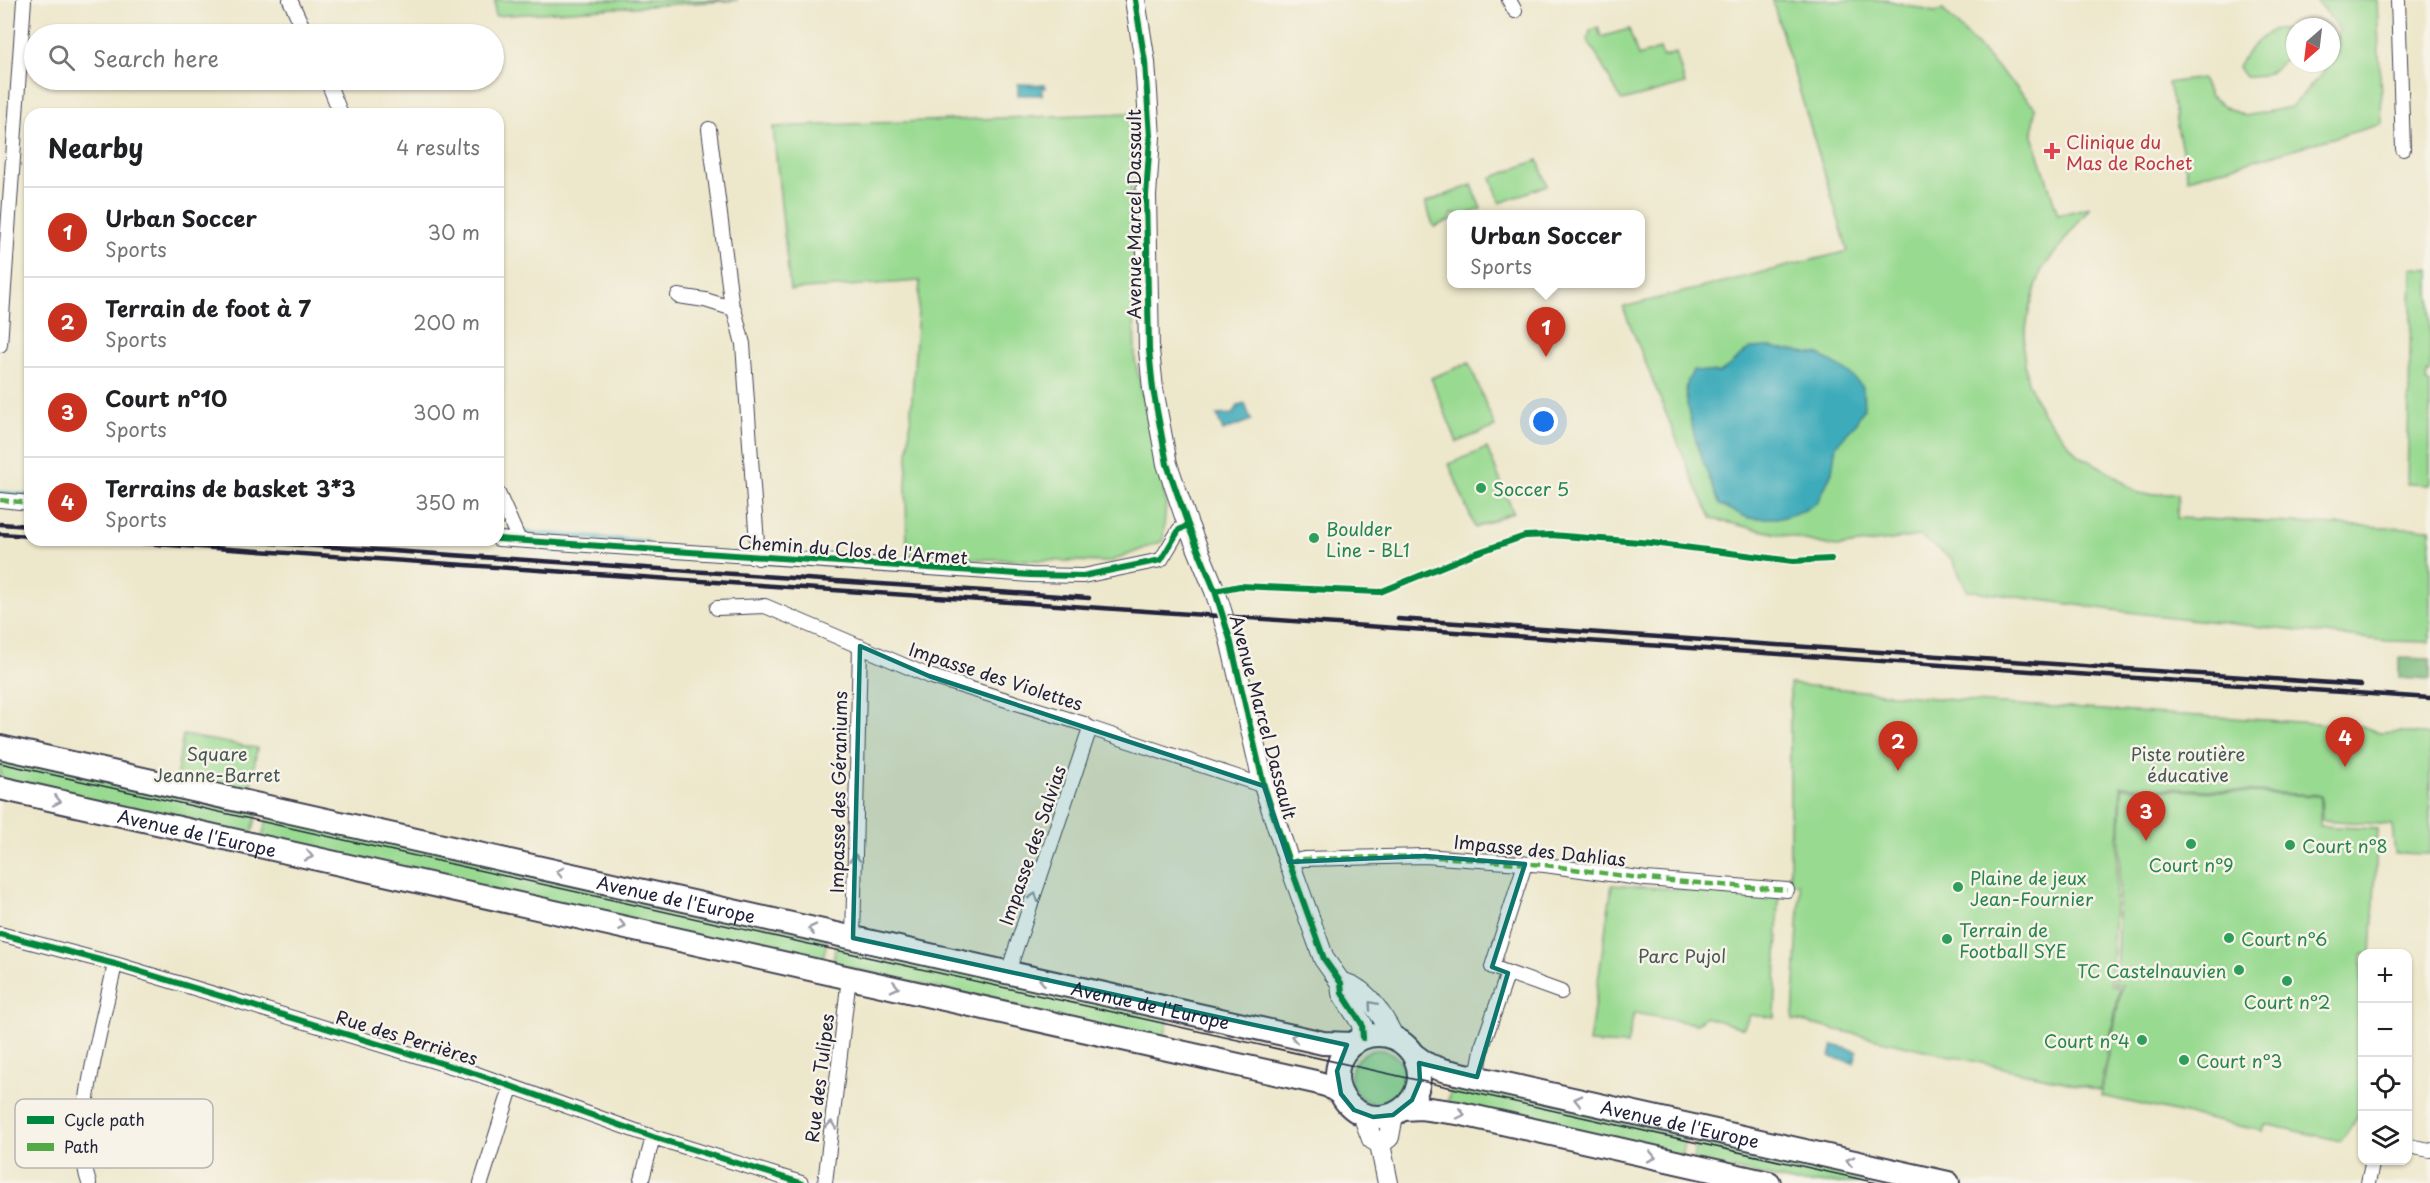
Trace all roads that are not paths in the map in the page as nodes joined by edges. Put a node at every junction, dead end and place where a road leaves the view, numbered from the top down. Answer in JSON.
{"nodes":[{"id":1,"x":24,"y":0,"type":"edge"},
{"id":2,"x":290,"y":0,"type":"edge"},
{"id":3,"x":1135,"y":0,"type":"edge"},
{"id":4,"x":2398,"y":0,"type":"edge"},
{"id":5,"x":301,"y":24,"type":"edge"},
{"id":6,"x":331,"y":90,"type":"edge"},
{"id":7,"x":339,"y":108,"type":"edge"},
{"id":8,"x":709,"y":129,"type":"dead end"},
{"id":9,"x":2403,"y":149,"type":"dead end"},
{"id":10,"x":678,"y":296,"type":"dead end"},
{"id":11,"x":732,"y":308,"type":"junction"},
{"id":12,"x":0,"y":345,"type":"edge"},
{"id":13,"x":0,"y":500,"type":"edge"},
{"id":14,"x":24,"y":502,"type":"edge"},
{"id":15,"x":504,"y":506,"type":"edge"},
{"id":16,"x":1188,"y":525,"type":"junction"},
{"id":17,"x":517,"y":535,"type":"junction"},
{"id":18,"x":504,"y":538,"type":"edge"},
{"id":19,"x":758,"y":553,"type":"junction"},
{"id":20,"x":717,"y":608,"type":"dead end"},
{"id":21,"x":860,"y":646,"type":"junction"},
{"id":22,"x":1090,"y":728,"type":"junction"},
{"id":23,"x":0,"y":747,"type":"edge"},
{"id":24,"x":1264,"y":786,"type":"junction"},
{"id":25,"x":0,"y":788,"type":"edge"},
{"id":26,"x":1289,"y":862,"type":"junction"},
{"id":27,"x":1525,"y":864,"type":"junction"},
{"id":28,"x":1787,"y":890,"type":"dead end"},
{"id":29,"x":0,"y":934,"type":"edge"},
{"id":30,"x":853,"y":938,"type":"junction"},
{"id":31,"x":115,"y":964,"type":"junction"},
{"id":32,"x":1008,"y":972,"type":"junction"},
{"id":33,"x":1508,"y":973,"type":"junction"},
{"id":34,"x":849,"y":977,"type":"junction"},
{"id":35,"x":1341,"y":983,"type":"junction"},
{"id":36,"x":1561,"y":992,"type":"dead end"},
{"id":37,"x":1394,"y":1038,"type":"junction"},
{"id":38,"x":1358,"y":1041,"type":"junction"},
{"id":39,"x":1414,"y":1055,"type":"junction"},
{"id":40,"x":1477,"y":1077,"type":"junction"},
{"id":41,"x":512,"y":1088,"type":"junction"},
{"id":42,"x":1341,"y":1094,"type":"junction"},
{"id":43,"x":87,"y":1099,"type":"edge"},
{"id":44,"x":1398,"y":1112,"type":"junction"},
{"id":45,"x":1363,"y":1115,"type":"junction"},
{"id":46,"x":653,"y":1137,"type":"junction"},
{"id":47,"x":1380,"y":1144,"type":"junction"},
{"id":48,"x":2412,"y":1147,"type":"edge"},
{"id":49,"x":2430,"y":1150,"type":"edge"},
{"id":50,"x":2372,"y":1165,"type":"edge"},
{"id":51,"x":86,"y":1168,"type":"edge"},
{"id":52,"x":89,"y":1183,"type":"edge"},
{"id":53,"x":481,"y":1183,"type":"edge"},
{"id":54,"x":641,"y":1183,"type":"edge"},
{"id":55,"x":801,"y":1183,"type":"edge"},
{"id":56,"x":825,"y":1183,"type":"edge"},
{"id":57,"x":1388,"y":1183,"type":"edge"},
{"id":58,"x":1769,"y":1183,"type":"edge"},
{"id":59,"x":1948,"y":1183,"type":"edge"},
{"id":60,"x":2368,"y":1183,"type":"edge"}],
"edges":[{"from":1,"to":12,"type":"street"},
{"from":2,"to":5,"type":"street"},
{"from":3,"to":16,"type":"street","name":"Avenue Marcel Dassault"},
{"from":4,"to":9,"type":"street"},
{"from":6,"to":7,"type":"street"},
{"from":8,"to":11,"type":"street"},
{"from":10,"to":11,"type":"street"},
{"from":11,"to":19,"type":"street"},
{"from":13,"to":14,"type":"street"},
{"from":15,"to":17,"type":"street"},
{"from":16,"to":19,"type":"street","name":"Chemin du Clos de l'Armet"},
{"from":16,"to":24,"type":"street","name":"Avenue Marcel Dassault"},
{"from":17,"to":18,"type":"street","name":"Chemin du Clos de l'Armet"},
{"from":17,"to":19,"type":"street","name":"Chemin du Clos de l'Armet"},
{"from":20,"to":21,"type":"street","name":"Impasse des Violettes"},
{"from":21,"to":22,"type":"street","name":"Impasse des Violettes"},
{"from":30,"to":21,"type":"street","name":"Impasse des Géraniums","one_way":true},
{"from":22,"to":24,"type":"street","name":"Impasse des Violettes"},
{"from":32,"to":22,"type":"street","name":"Impasse des Salvias","one_way":true},
{"from":30,"to":23,"type":"main road","name":"Avenue de l'Europe","one_way":true},
{"from":24,"to":26,"type":"street","name":"Avenue Marcel Dassault"},
{"from":25,"to":34,"type":"main road","name":"Avenue de l'Europe","one_way":true},
{"from":26,"to":27,"type":"street","name":"Impasse des Dahlias"},
{"from":26,"to":35,"type":"street","name":"Avenue Marcel Dassault"},
{"from":27,"to":28,"type":"street","name":"Impasse des Dahlias"},
{"from":27,"to":33,"type":"street"},
{"from":29,"to":31,"type":"street","name":"Rue des Perrières"},
{"from":30,"to":32,"type":"main road","name":"Avenue de l'Europe"},
{"from":31,"to":41,"type":"street","name":"Rue des Perrières"},
{"from":31,"to":43,"type":"street"},
{"from":38,"to":32,"type":"main road","name":"Avenue de l'Europe","one_way":true},
{"from":33,"to":36,"type":"street"},
{"from":33,"to":40,"type":"street"},
{"from":34,"to":42,"type":"main road","name":"Avenue de l'Europe","one_way":true},
{"from":56,"to":34,"type":"street","name":"Rue des Tulipes","one_way":true},
{"from":37,"to":35,"type":"street","name":"Avenue Marcel Dassault","one_way":true},
{"from":35,"to":38,"type":"street","name":"Avenue Marcel Dassault"},
{"from":37,"to":38,"type":"main road"},
{"from":37,"to":39,"type":"main road"},
{"from":38,"to":42,"type":"main road"},
{"from":39,"to":40,"type":"main road","name":"Avenue de l'Europe"},
{"from":39,"to":44,"type":"main road"},
{"from":59,"to":40,"type":"main road","name":"Avenue de l'Europe","one_way":true},
{"from":41,"to":46,"type":"street","name":"Rue des Perrières"},
{"from":41,"to":53,"type":"street"},
{"from":42,"to":45,"type":"main road"},
{"from":44,"to":45,"type":"main road"},
{"from":44,"to":47,"type":"street"},
{"from":44,"to":58,"type":"main road","one_way":true},
{"from":45,"to":47,"type":"street"},
{"from":46,"to":54,"type":"street"},
{"from":46,"to":55,"type":"street","name":"Rue des Perrières"},
{"from":47,"to":57,"type":"street"},
{"from":48,"to":49,"type":"street"},
{"from":50,"to":60,"type":"street"},
{"from":51,"to":52,"type":"street"}]}
